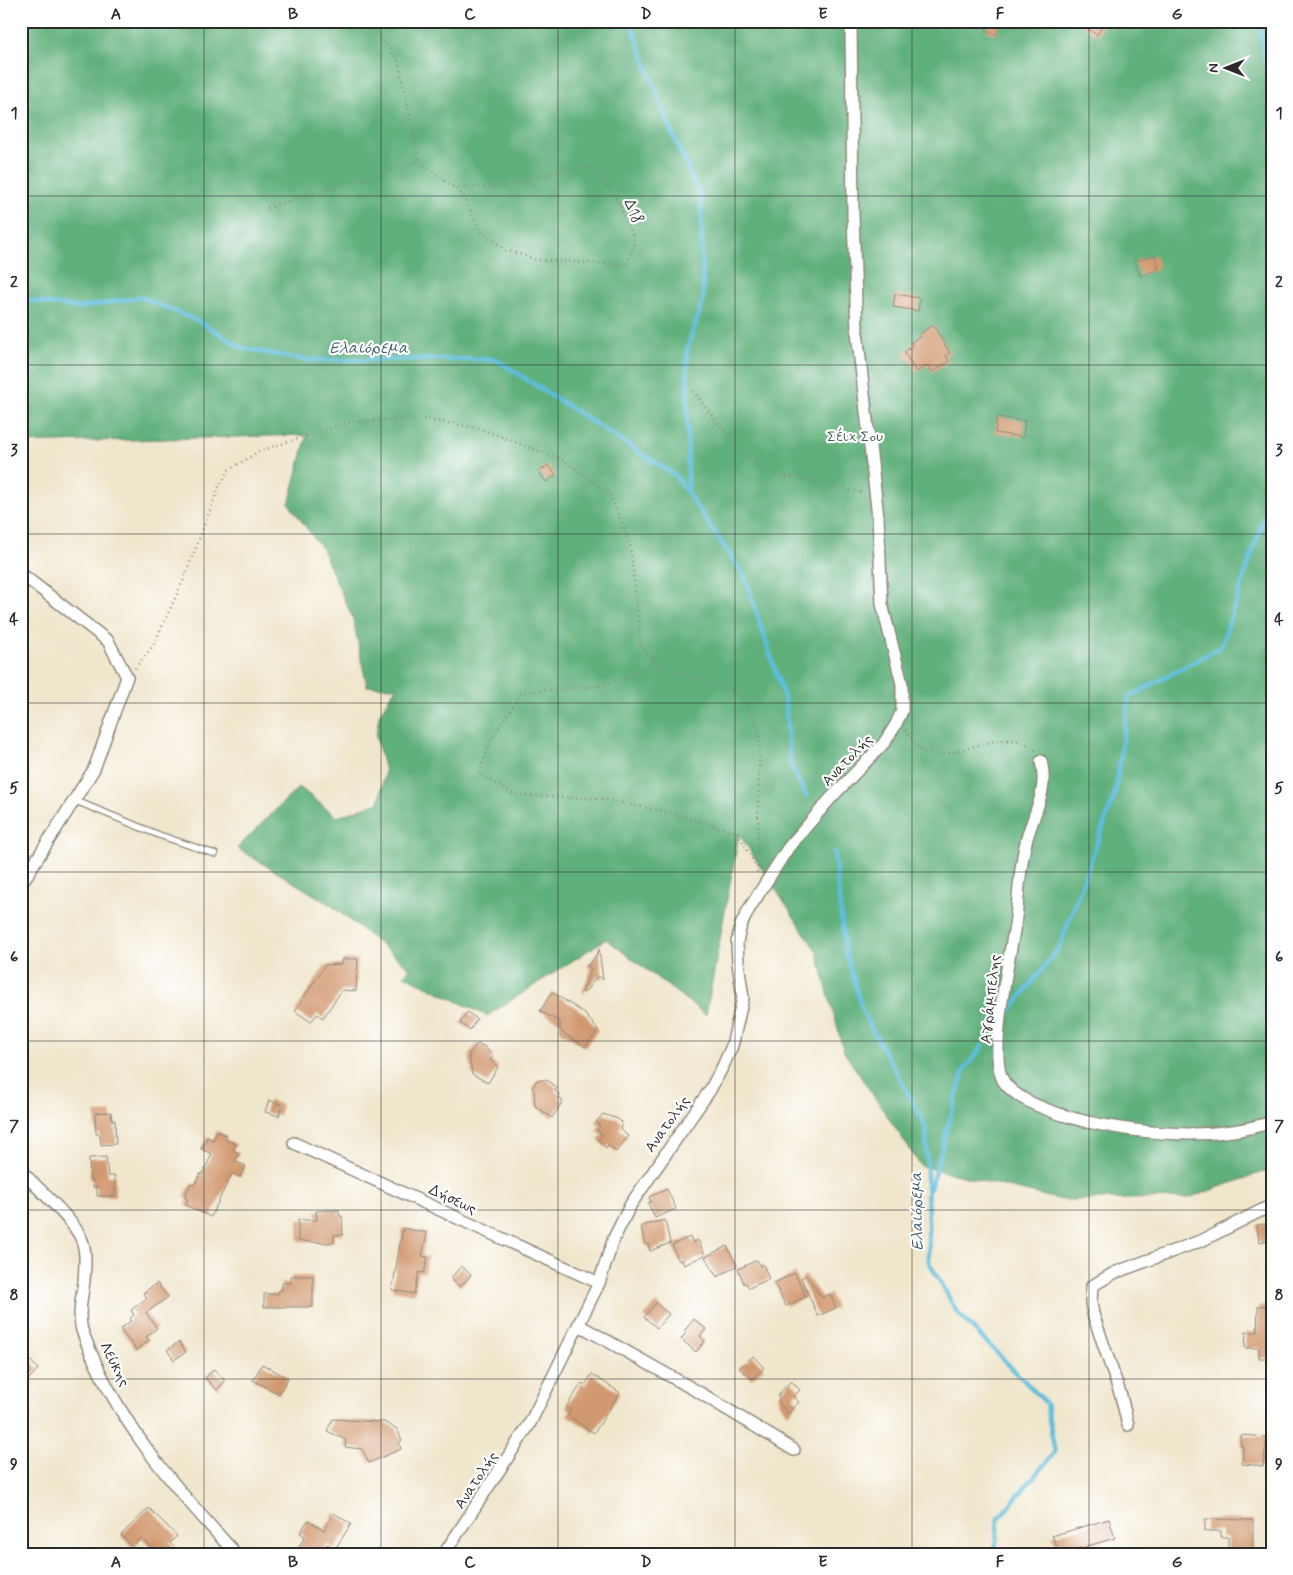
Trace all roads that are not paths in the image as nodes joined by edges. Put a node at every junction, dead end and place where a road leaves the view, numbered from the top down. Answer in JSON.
{"nodes":[{"id":1,"x":851,"y":21,"type":"edge"},
{"id":2,"x":24,"y":576,"type":"dead end"},
{"id":3,"x":1042,"y":761,"type":"road end"},
{"id":4,"x":76,"y":801,"type":"junction"},
{"id":5,"x":215,"y":854,"type":"dead end"},
{"id":6,"x":21,"y":884,"type":"edge"},
{"id":7,"x":1272,"y":1122,"type":"edge"},
{"id":8,"x":294,"y":1143,"type":"dead end"},
{"id":9,"x":21,"y":1171,"type":"edge"},
{"id":10,"x":1272,"y":1205,"type":"edge"},
{"id":11,"x":599,"y":1282,"type":"junction"},
{"id":12,"x":579,"y":1325,"type":"junction"},
{"id":13,"x":1128,"y":1425,"type":"dead end"},
{"id":14,"x":794,"y":1450,"type":"dead end"},
{"id":15,"x":236,"y":1554,"type":"edge"},
{"id":16,"x":444,"y":1554,"type":"edge"}],
"edges":[{"from":1,"to":11,"type":"street","name":"Ανατολής"},
{"from":2,"to":4,"type":"street"},
{"from":3,"to":7,"type":"street","name":"Αγράμπελης"},
{"from":4,"to":5,"type":"lane"},
{"from":4,"to":6,"type":"street"},
{"from":8,"to":11,"type":"street","name":"Δήσεως"},
{"from":9,"to":15,"type":"street","name":"Λεύκης"},
{"from":10,"to":13,"type":"street"},
{"from":11,"to":12,"type":"street","name":"Ανατολής"},
{"from":12,"to":14,"type":"street"},
{"from":12,"to":16,"type":"street","name":"Ανατολής"}]}
